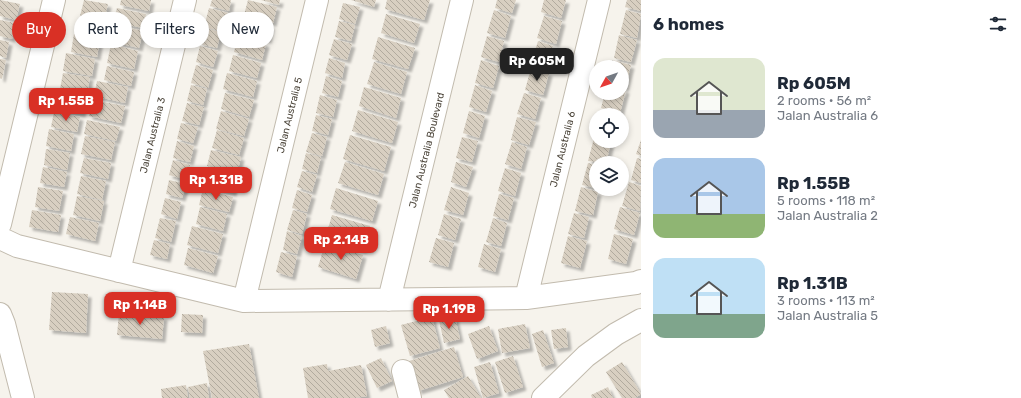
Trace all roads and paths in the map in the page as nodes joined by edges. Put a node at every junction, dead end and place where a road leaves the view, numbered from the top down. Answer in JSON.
{"nodes":[{"id":1,"x":54,"y":0,"type":"edge"},
{"id":2,"x":185,"y":0,"type":"edge"},
{"id":3,"x":317,"y":0,"type":"edge"},
{"id":4,"x":462,"y":0,"type":"edge"},
{"id":5,"x":598,"y":0,"type":"edge"},
{"id":6,"x":0,"y":224,"type":"edge"},
{"id":7,"x":0,"y":238,"type":"edge"},
{"id":8,"x":119,"y":271,"type":"junction"},
{"id":9,"x":641,"y":281,"type":"edge"},
{"id":10,"x":526,"y":298,"type":"junction"},
{"id":11,"x":389,"y":300,"type":"junction"},
{"id":12,"x":244,"y":301,"type":"junction"},
{"id":13,"x":0,"y":314,"type":"edge"},
{"id":14,"x":641,"y":320,"type":"edge"},
{"id":15,"x":403,"y":371,"type":"dead end"},
{"id":16,"x":23,"y":398,"type":"edge"},
{"id":17,"x":410,"y":398,"type":"edge"},
{"id":18,"x":543,"y":398,"type":"edge"}],
"edges":[{"from":1,"to":6,"type":"street"},
{"from":2,"to":8,"type":"street","name":"Jalan Australia 3"},
{"from":3,"to":12,"type":"street","name":"Jalan Australia 5"},
{"from":4,"to":11,"type":"street","name":"Jalan Australia Boulevard"},
{"from":5,"to":10,"type":"street","name":"Jalan Australia 6"},
{"from":7,"to":8,"type":"street"},
{"from":8,"to":12,"type":"street"},
{"from":9,"to":10,"type":"street"},
{"from":10,"to":11,"type":"street"},
{"from":11,"to":12,"type":"street"},
{"from":13,"to":16,"type":"street"},
{"from":14,"to":18,"type":"street"},
{"from":15,"to":17,"type":"street"}]}
